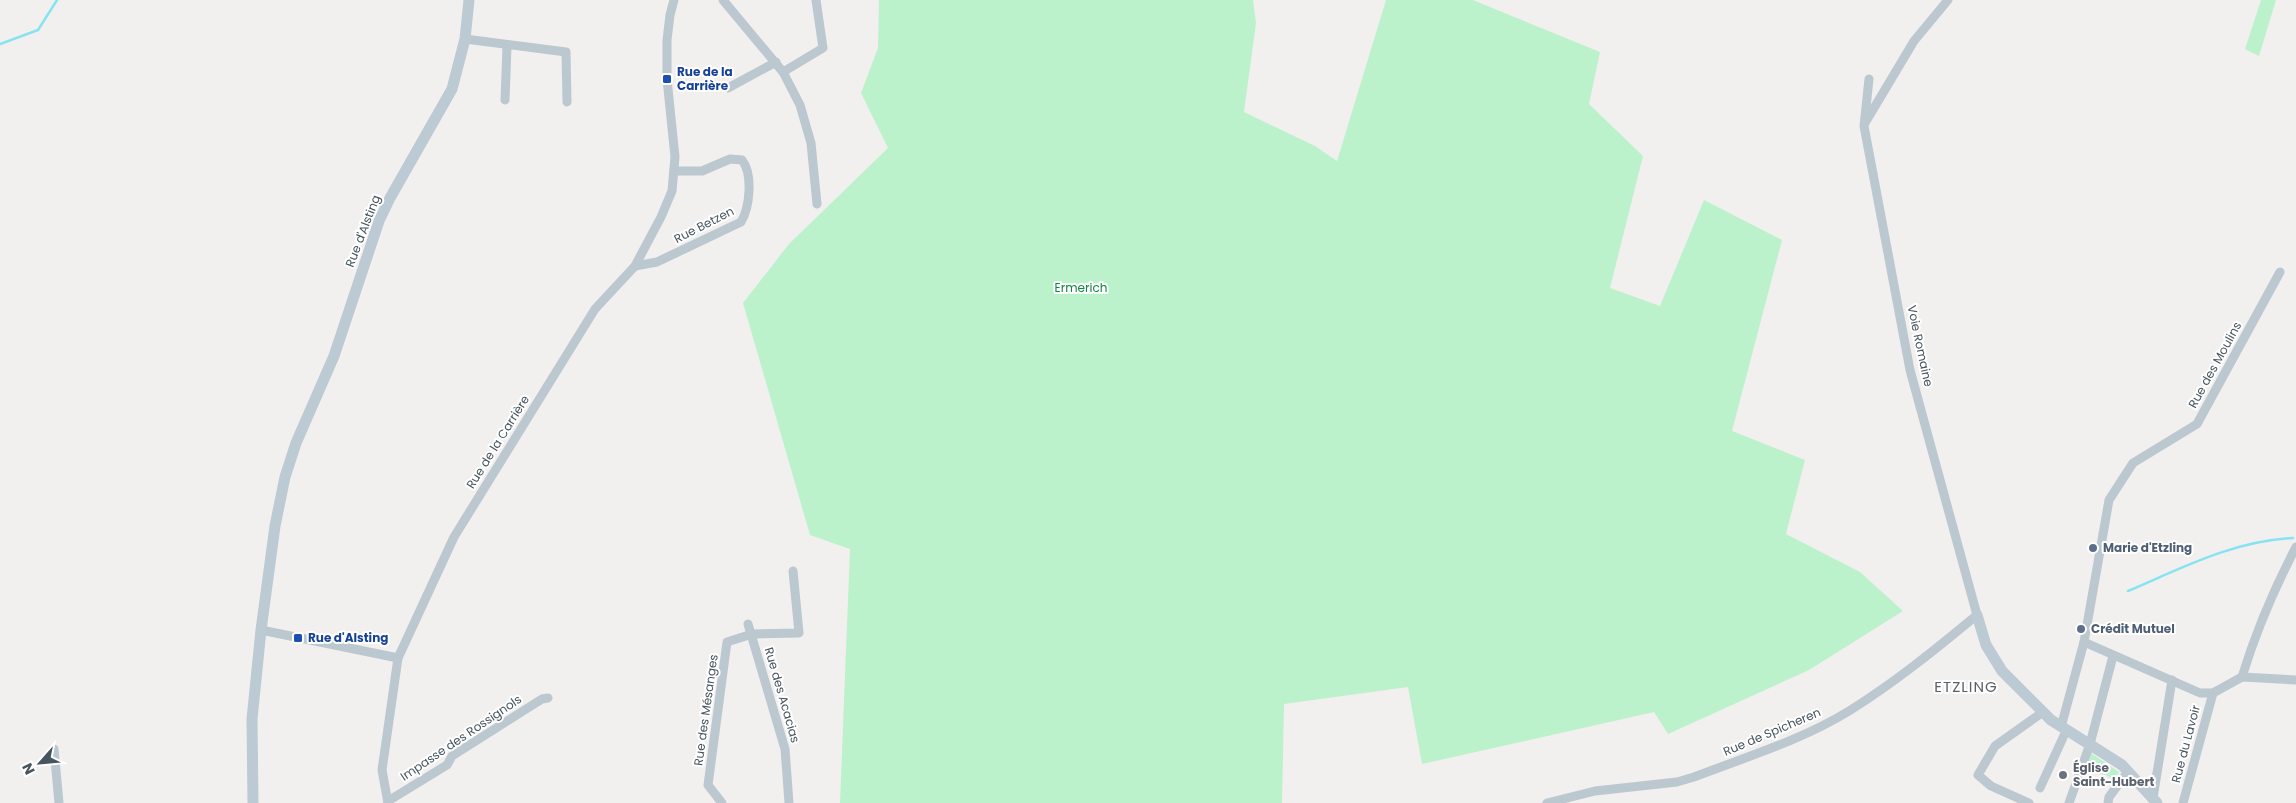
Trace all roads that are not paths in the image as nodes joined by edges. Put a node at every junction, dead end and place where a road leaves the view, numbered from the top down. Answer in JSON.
{"nodes":[{"id":1,"x":469,"y":0,"type":"edge"},
{"id":2,"x":674,"y":0,"type":"edge"},
{"id":3,"x":723,"y":0,"type":"edge"},
{"id":4,"x":816,"y":0,"type":"edge"},
{"id":5,"x":1948,"y":0,"type":"edge"},
{"id":6,"x":465,"y":39,"type":"junction"},
{"id":7,"x":507,"y":46,"type":"junction"},
{"id":8,"x":776,"y":62,"type":"junction"},
{"id":9,"x":783,"y":72,"type":"junction"},
{"id":10,"x":1869,"y":79,"type":"dead end"},
{"id":11,"x":728,"y":88,"type":"dead end"},
{"id":12,"x":505,"y":100,"type":"dead end"},
{"id":13,"x":567,"y":102,"type":"dead end"},
{"id":14,"x":1864,"y":126,"type":"junction"},
{"id":15,"x":674,"y":171,"type":"junction"},
{"id":16,"x":817,"y":204,"type":"dead end"},
{"id":17,"x":635,"y":266,"type":"junction"},
{"id":18,"x":2280,"y":272,"type":"dead end"},
{"id":19,"x":2296,"y":547,"type":"edge"},
{"id":20,"x":793,"y":571,"type":"dead end"},
{"id":21,"x":1977,"y":615,"type":"junction"},
{"id":22,"x":748,"y":624,"type":"dead end"},
{"id":23,"x":261,"y":630,"type":"junction"},
{"id":24,"x":752,"y":634,"type":"junction"},
{"id":25,"x":2084,"y":642,"type":"junction"},
{"id":26,"x":2113,"y":656,"type":"junction"},
{"id":27,"x":398,"y":658,"type":"junction"},
{"id":28,"x":2242,"y":676,"type":"junction"},
{"id":29,"x":2172,"y":680,"type":"junction"},
{"id":30,"x":2296,"y":680,"type":"edge"},
{"id":31,"x":2213,"y":692,"type":"junction"},
{"id":32,"x":548,"y":698,"type":"dead end"},
{"id":33,"x":2043,"y":712,"type":"junction"},
{"id":34,"x":2063,"y":729,"type":"junction"},
{"id":35,"x":2090,"y":744,"type":"junction"},
{"id":36,"x":54,"y":748,"type":"dead end"},
{"id":37,"x":2127,"y":773,"type":"junction"},
{"id":38,"x":2040,"y":788,"type":"dead end"},
{"id":39,"x":2155,"y":800,"type":"edge"},
{"id":40,"x":388,"y":802,"type":"edge"},
{"id":41,"x":59,"y":803,"type":"edge"},
{"id":42,"x":253,"y":803,"type":"edge"},
{"id":43,"x":722,"y":803,"type":"edge"},
{"id":44,"x":789,"y":803,"type":"edge"},
{"id":45,"x":1547,"y":803,"type":"edge"},
{"id":46,"x":2030,"y":803,"type":"edge"},
{"id":47,"x":2069,"y":803,"type":"edge"},
{"id":48,"x":2108,"y":803,"type":"edge"},
{"id":49,"x":2183,"y":803,"type":"edge"}],
"edges":[{"from":1,"to":6,"type":"main road","name":"Rue d'Alsting"},
{"from":2,"to":15,"type":"street","name":"Rue de la Carrière"},
{"from":3,"to":8,"type":"street"},
{"from":4,"to":9,"type":"street"},
{"from":5,"to":14,"type":"street"},
{"from":6,"to":7,"type":"street"},
{"from":6,"to":23,"type":"main road","name":"Rue d'Alsting"},
{"from":7,"to":12,"type":"street"},
{"from":7,"to":13,"type":"street"},
{"from":8,"to":9,"type":"street"},
{"from":8,"to":11,"type":"street"},
{"from":9,"to":16,"type":"street"},
{"from":10,"to":14,"type":"street","name":"Voie Romaine"},
{"from":14,"to":21,"type":"street","name":"Voie Romaine"},
{"from":15,"to":17,"type":"street","name":"Rue de la Carrière"},
{"from":15,"to":17,"type":"street","name":"Rue Betzen"},
{"from":17,"to":27,"type":"street","name":"Rue de la Carrière"},
{"from":18,"to":25,"type":"street","name":"Rue des Moulins"},
{"from":19,"to":28,"type":"street"},
{"from":20,"to":24,"type":"street"},
{"from":21,"to":33,"type":"main road"},
{"from":21,"to":45,"type":"street","name":"Rue de Spicheren"},
{"from":22,"to":24,"type":"street","name":"Rue des Acacias"},
{"from":23,"to":27,"type":"street"},
{"from":23,"to":42,"type":"main road","name":"Rue d'Alsting"},
{"from":24,"to":43,"type":"street","name":"Rue des Mésanges"},
{"from":24,"to":44,"type":"street","name":"Rue des Acacias"},
{"from":25,"to":26,"type":"street"},
{"from":25,"to":34,"type":"street","name":"Rue des Moulins"},
{"from":26,"to":29,"type":"street"},
{"from":26,"to":35,"type":"street"},
{"from":27,"to":40,"type":"street","name":"Rue de la Carrière"},
{"from":28,"to":30,"type":"street"},
{"from":28,"to":31,"type":"street"},
{"from":29,"to":31,"type":"street"},
{"from":29,"to":39,"type":"street"},
{"from":31,"to":49,"type":"street","name":"Rue du Lavoir"},
{"from":32,"to":40,"type":"street","name":"Impasse des Rossignols"},
{"from":33,"to":34,"type":"main road"},
{"from":33,"to":46,"type":"street"},
{"from":34,"to":35,"type":"main road"},
{"from":34,"to":38,"type":"street","name":"Rue des Moulins"},
{"from":35,"to":37,"type":"main road"},
{"from":35,"to":47,"type":"street"},
{"from":36,"to":41,"type":"street"},
{"from":37,"to":39,"type":"main road"},
{"from":37,"to":48,"type":"street"}]}
